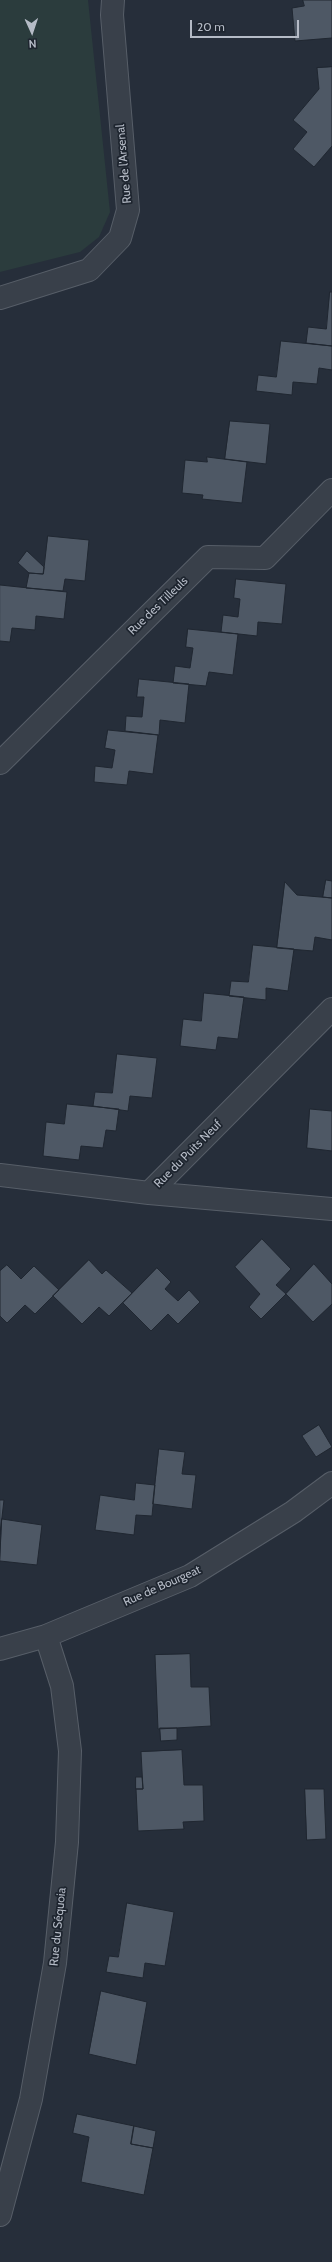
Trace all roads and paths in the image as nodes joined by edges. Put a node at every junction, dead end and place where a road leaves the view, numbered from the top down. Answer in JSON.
{"nodes":[{"id":1,"x":113,"y":0,"type":"edge"},
{"id":2,"x":0,"y":298,"type":"edge"},
{"id":3,"x":332,"y":490,"type":"edge"},
{"id":4,"x":0,"y":763,"type":"edge"},
{"id":5,"x":332,"y":1009,"type":"edge"},
{"id":6,"x":0,"y":1175,"type":"edge"},
{"id":7,"x":149,"y":1193,"type":"junction"},
{"id":8,"x":332,"y":1209,"type":"edge"},
{"id":9,"x":332,"y":1483,"type":"edge"},
{"id":10,"x":46,"y":1636,"type":"junction"},
{"id":11,"x":0,"y":1649,"type":"edge"},
{"id":12,"x":0,"y":2215,"type":"edge"}],
"edges":[{"from":1,"to":2,"type":"street","name":"Rue de l'Arsenal"},
{"from":3,"to":4,"type":"street","name":"Rue des Tilleuls"},
{"from":5,"to":7,"type":"street","name":"Rue du Puits Neuf"},
{"from":6,"to":7,"type":"street","name":"Rue du Puits Neuf"},
{"from":7,"to":8,"type":"street"},
{"from":9,"to":10,"type":"street","name":"Rue de Bourgeat"},
{"from":10,"to":11,"type":"street","name":"Rue de Bourgeat"},
{"from":10,"to":12,"type":"street","name":"Rue du Séquoia"}]}
